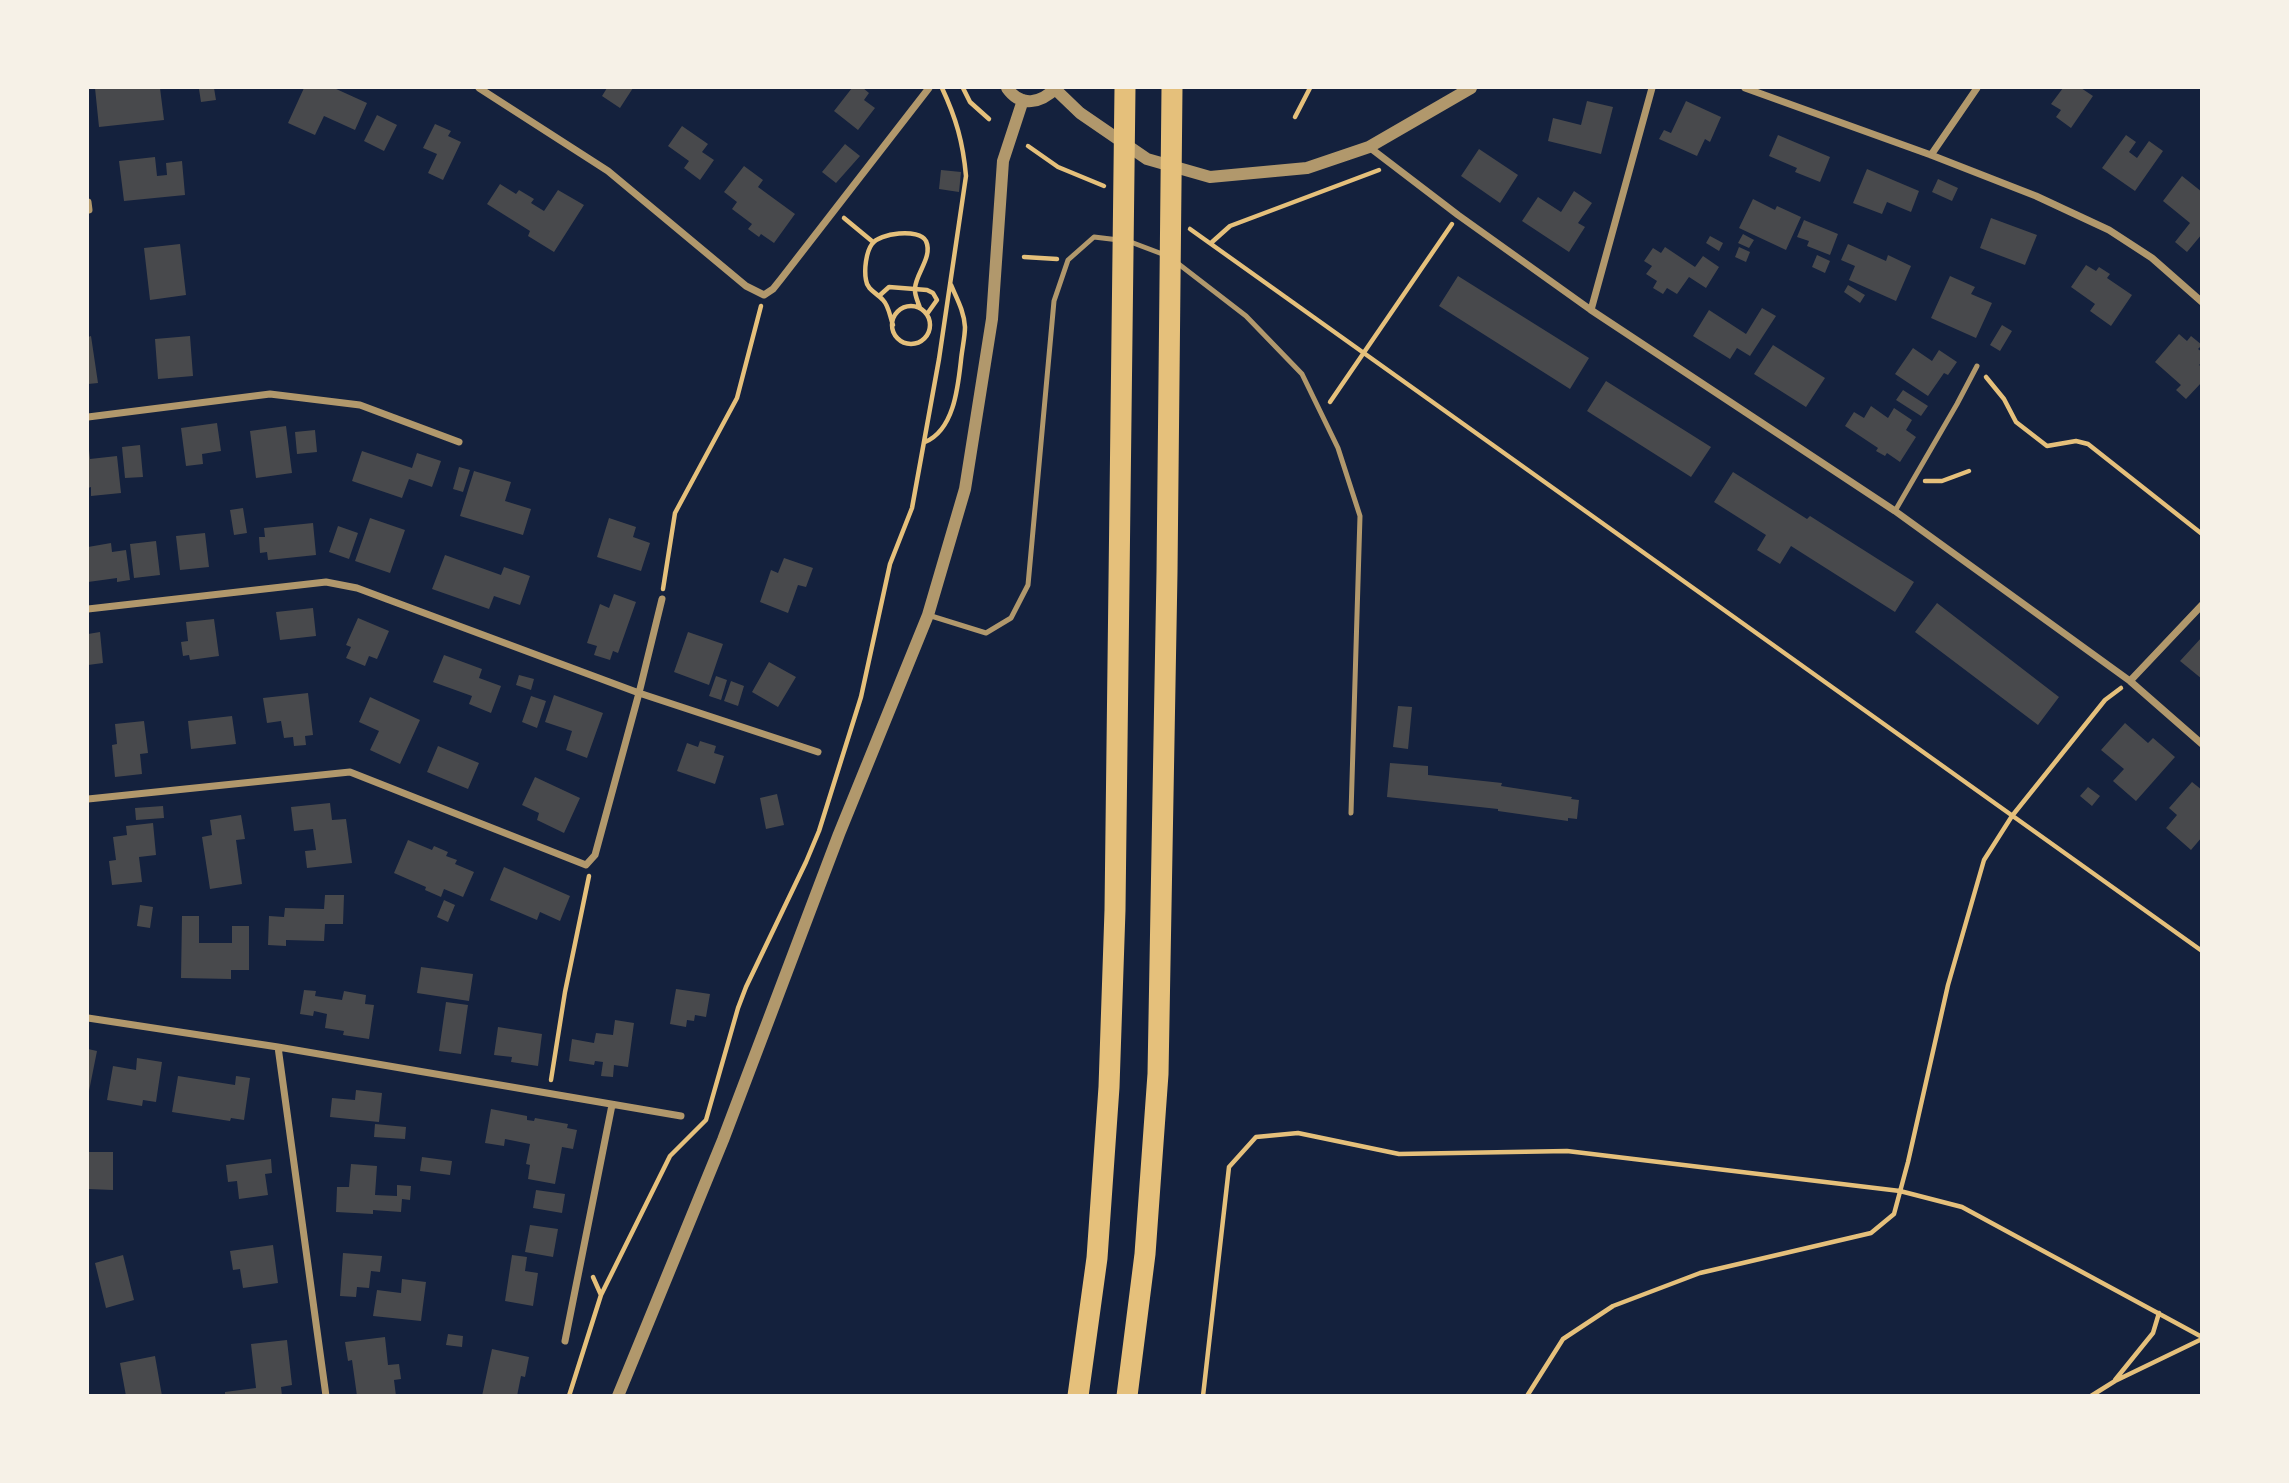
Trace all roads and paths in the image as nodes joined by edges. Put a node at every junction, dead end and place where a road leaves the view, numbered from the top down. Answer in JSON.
{"nodes":[{"id":1,"x":479,"y":88,"type":"edge"},
{"id":2,"x":929,"y":88,"type":"edge"},
{"id":3,"x":963,"y":88,"type":"edge"},
{"id":4,"x":1007,"y":88,"type":"edge"},
{"id":5,"x":1056,"y":88,"type":"edge"},
{"id":6,"x":1125,"y":88,"type":"edge"},
{"id":7,"x":1172,"y":88,"type":"edge"},
{"id":8,"x":1310,"y":88,"type":"edge"},
{"id":9,"x":1471,"y":88,"type":"edge"},
{"id":10,"x":1652,"y":88,"type":"edge"},
{"id":11,"x":1745,"y":88,"type":"edge"},
{"id":12,"x":1978,"y":88,"type":"edge"},
{"id":13,"x":1023,"y":100,"type":"junction"},
{"id":14,"x":1295,"y":117,"type":"dead end"},
{"id":15,"x":989,"y":119,"type":"dead end"},
{"id":16,"x":1028,"y":146,"type":"dead end"},
{"id":17,"x":1369,"y":147,"type":"junction"},
{"id":18,"x":1931,"y":155,"type":"junction"},
{"id":19,"x":1392,"y":164,"type":"junction"},
{"id":20,"x":1107,"y":187,"type":"dead end"},
{"id":21,"x":834,"y":211,"type":"junction"},
{"id":22,"x":1458,"y":215,"type":"junction"},
{"id":23,"x":1189,"y":228,"type":"dead end"},
{"id":24,"x":873,"y":242,"type":"junction"},
{"id":25,"x":1211,"y":243,"type":"junction"},
{"id":26,"x":1024,"y":257,"type":"dead end"},
{"id":27,"x":1068,"y":260,"type":"junction"},
{"id":28,"x":950,"y":284,"type":"dead end"},
{"id":29,"x":914,"y":289,"type":"junction"},
{"id":30,"x":764,"y":295,"type":"junction"},
{"id":31,"x":879,"y":296,"type":"junction"},
{"id":32,"x":936,"y":301,"type":"junction"},
{"id":33,"x":2202,"y":302,"type":"edge"},
{"id":34,"x":947,"y":305,"type":"dead end"},
{"id":35,"x":920,"y":308,"type":"junction"},
{"id":36,"x":1591,"y":310,"type":"junction"},
{"id":37,"x":927,"y":314,"type":"junction"},
{"id":38,"x":893,"y":324,"type":"junction"},
{"id":39,"x":1363,"y":354,"type":"junction"},
{"id":40,"x":1977,"y":366,"type":"joint"},
{"id":41,"x":1321,"y":414,"type":"junction"},
{"id":42,"x":88,"y":417,"type":"edge"},
{"id":43,"x":459,"y":442,"type":"dead end"},
{"id":44,"x":925,"y":442,"type":"dead end"},
{"id":45,"x":1969,"y":471,"type":"dead end"},
{"id":46,"x":1914,"y":479,"type":"junction"},
{"id":47,"x":1895,"y":511,"type":"junction"},
{"id":48,"x":2202,"y":534,"type":"edge"},
{"id":49,"x":662,"y":599,"type":"joint"},
{"id":50,"x":2202,"y":604,"type":"edge"},
{"id":51,"x":88,"y":609,"type":"edge"},
{"id":52,"x":928,"y":615,"type":"junction"},
{"id":53,"x":2130,"y":681,"type":"junction"},
{"id":54,"x":639,"y":693,"type":"junction"},
{"id":55,"x":2202,"y":744,"type":"edge"},
{"id":56,"x":818,"y":752,"type":"dead end"},
{"id":57,"x":88,"y":799,"type":"edge"},
{"id":58,"x":1351,"y":813,"type":"dead end"},
{"id":59,"x":2012,"y":816,"type":"junction"},
{"id":60,"x":586,"y":865,"type":"junction"},
{"id":61,"x":2202,"y":951,"type":"edge"},
{"id":62,"x":88,"y":1018,"type":"edge"},
{"id":63,"x":278,"y":1047,"type":"junction"},
{"id":64,"x":549,"y":1094,"type":"junction"},
{"id":65,"x":612,"y":1105,"type":"junction"},
{"id":66,"x":681,"y":1116,"type":"dead end"},
{"id":67,"x":1900,"y":1191,"type":"junction"},
{"id":68,"x":2159,"y":1313,"type":"junction"},
{"id":69,"x":2202,"y":1338,"type":"edge"},
{"id":70,"x":565,"y":1341,"type":"dead end"},
{"id":71,"x":2115,"y":1381,"type":"junction"},
{"id":72,"x":326,"y":1395,"type":"edge"},
{"id":73,"x":618,"y":1395,"type":"edge"},
{"id":74,"x":1078,"y":1395,"type":"edge"},
{"id":75,"x":1126,"y":1395,"type":"edge"},
{"id":76,"x":1203,"y":1395,"type":"edge"},
{"id":77,"x":1528,"y":1395,"type":"edge"},
{"id":78,"x":2091,"y":1395,"type":"edge"}],
"edges":[{"from":1,"to":30,"type":"street"},
{"from":2,"to":21,"type":"street"},
{"from":3,"to":15,"type":"path"},
{"from":4,"to":13,"type":"street"},
{"from":5,"to":13,"type":"street"},
{"from":5,"to":17,"type":"street"},
{"from":6,"to":74,"type":"highway"},
{"from":7,"to":75,"type":"highway"},
{"from":8,"to":14,"type":"path"},
{"from":9,"to":17,"type":"street"},
{"from":10,"to":36,"type":"street"},
{"from":11,"to":18,"type":"street"},
{"from":12,"to":18,"type":"street"},
{"from":13,"to":52,"type":"street"},
{"from":16,"to":20,"type":"path"},
{"from":17,"to":19,"type":"street"},
{"from":18,"to":33,"type":"street"},
{"from":19,"to":22,"type":"street"},
{"from":19,"to":25,"type":"path"},
{"from":21,"to":24,"type":"path"},
{"from":21,"to":30,"type":"street"},
{"from":22,"to":36,"type":"street"},
{"from":22,"to":39,"type":"path"},
{"from":23,"to":25,"type":"path"},
{"from":24,"to":29,"type":"path"},
{"from":24,"to":31,"type":"path"},
{"from":25,"to":39,"type":"path"},
{"from":26,"to":27,"type":"path"},
{"from":27,"to":41,"type":"lane"},
{"from":27,"to":52,"type":"lane"},
{"from":28,"to":44,"type":"path"},
{"from":29,"to":31,"type":"path"},
{"from":29,"to":32,"type":"path"},
{"from":29,"to":35,"type":"path"},
{"from":30,"to":49,"type":"path"},
{"from":31,"to":38,"type":"path"},
{"from":32,"to":34,"type":"path"},
{"from":32,"to":37,"type":"path"},
{"from":35,"to":37,"type":"path"},
{"from":35,"to":38,"type":"path"},
{"from":36,"to":47,"type":"street"},
{"from":37,"to":38,"type":"path"},
{"from":39,"to":41,"type":"path"},
{"from":39,"to":59,"type":"path"},
{"from":40,"to":46,"type":"lane"},
{"from":40,"to":48,"type":"path"},
{"from":41,"to":58,"type":"lane"},
{"from":42,"to":43,"type":"street"},
{"from":45,"to":46,"type":"path"},
{"from":46,"to":47,"type":"lane"},
{"from":47,"to":53,"type":"street"},
{"from":49,"to":54,"type":"street"},
{"from":50,"to":53,"type":"street"},
{"from":51,"to":54,"type":"street"},
{"from":52,"to":73,"type":"street"},
{"from":53,"to":55,"type":"street"},
{"from":53,"to":59,"type":"path"},
{"from":54,"to":56,"type":"street"},
{"from":54,"to":60,"type":"street"},
{"from":57,"to":60,"type":"street"},
{"from":59,"to":61,"type":"path"},
{"from":59,"to":67,"type":"path"},
{"from":60,"to":64,"type":"path"},
{"from":62,"to":63,"type":"street"},
{"from":63,"to":64,"type":"street"},
{"from":63,"to":72,"type":"street"},
{"from":64,"to":65,"type":"street"},
{"from":65,"to":66,"type":"street"},
{"from":65,"to":70,"type":"street"},
{"from":67,"to":68,"type":"path"},
{"from":67,"to":76,"type":"path"},
{"from":67,"to":77,"type":"path"},
{"from":68,"to":69,"type":"path"},
{"from":68,"to":71,"type":"path"},
{"from":69,"to":71,"type":"path"},
{"from":71,"to":78,"type":"path"}]}
